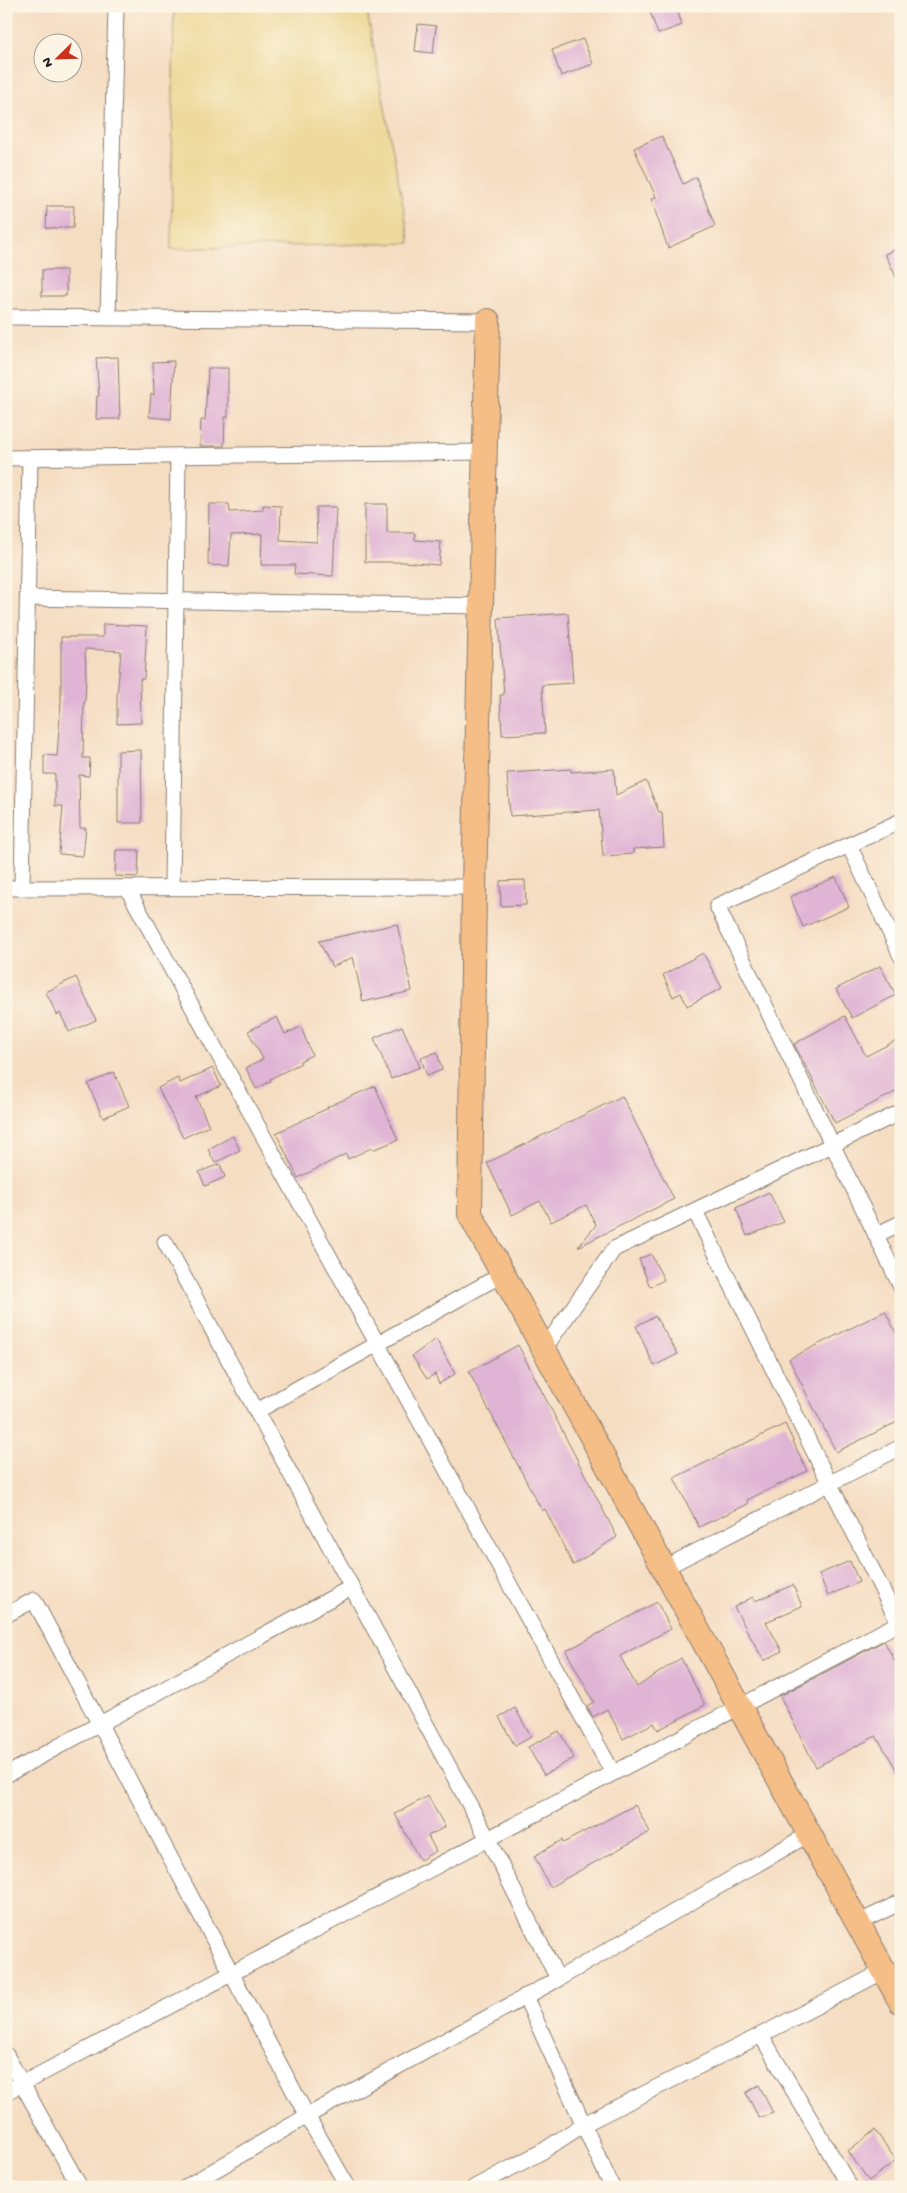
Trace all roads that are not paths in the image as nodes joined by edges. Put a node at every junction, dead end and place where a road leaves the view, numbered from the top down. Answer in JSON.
{"nodes":[{"id":1,"x":116,"y":6,"type":"edge"},
{"id":2,"x":6,"y":316,"type":"edge"},
{"id":3,"x":108,"y":316,"type":"junction"},
{"id":4,"x":488,"y":321,"type":"joint"},
{"id":5,"x":485,"y":452,"type":"junction"},
{"id":6,"x":178,"y":456,"type":"junction"},
{"id":7,"x":6,"y":458,"type":"edge"},
{"id":8,"x":30,"y":458,"type":"junction"},
{"id":9,"x":28,"y":598,"type":"junction"},
{"id":10,"x":176,"y":601,"type":"junction"},
{"id":11,"x":481,"y":606,"type":"junction"},
{"id":12,"x":901,"y":821,"type":"edge"},
{"id":13,"x":849,"y":845,"type":"junction"},
{"id":14,"x":172,"y":887,"type":"junction"},
{"id":15,"x":474,"y":887,"type":"junction"},
{"id":16,"x":6,"y":888,"type":"edge"},
{"id":17,"x":22,"y":888,"type":"junction"},
{"id":18,"x":127,"y":888,"type":"junction"},
{"id":19,"x":901,"y":956,"type":"edge"},
{"id":20,"x":901,"y":1112,"type":"edge"},
{"id":21,"x":832,"y":1145,"type":"junction"},
{"id":22,"x":695,"y":1211,"type":"junction"},
{"id":23,"x":901,"y":1223,"type":"edge"},
{"id":24,"x":876,"y":1235,"type":"junction"},
{"id":25,"x":165,"y":1242,"type":"dead end"},
{"id":26,"x":503,"y":1274,"type":"junction"},
{"id":27,"x":901,"y":1287,"type":"edge"},
{"id":28,"x":377,"y":1344,"type":"junction"},
{"id":29,"x":544,"y":1349,"type":"junction"},
{"id":30,"x":256,"y":1411,"type":"junction"},
{"id":31,"x":901,"y":1448,"type":"edge"},
{"id":32,"x":830,"y":1484,"type":"junction"},
{"id":33,"x":664,"y":1568,"type":"junction"},
{"id":34,"x":352,"y":1587,"type":"junction"},
{"id":35,"x":6,"y":1614,"type":"edge"},
{"id":36,"x":900,"y":1624,"type":"edge"},
{"id":37,"x":740,"y":1706,"type":"junction"},
{"id":38,"x":100,"y":1725,"type":"junction"},
{"id":39,"x":613,"y":1773,"type":"junction"},
{"id":40,"x":6,"y":1776,"type":"edge"},
{"id":41,"x":809,"y":1834,"type":"junction"},
{"id":42,"x":488,"y":1839,"type":"junction"},
{"id":43,"x":901,"y":1902,"type":"edge"},
{"id":44,"x":858,"y":1923,"type":"junction"},
{"id":45,"x":884,"y":1971,"type":"junction"},
{"id":46,"x":231,"y":1974,"type":"junction"},
{"id":47,"x":558,"y":1979,"type":"junction"},
{"id":48,"x":525,"y":1996,"type":"junction"},
{"id":49,"x":901,"y":2002,"type":"edge"},
{"id":50,"x":761,"y":2036,"type":"junction"},
{"id":51,"x":6,"y":2055,"type":"edge"},
{"id":52,"x":22,"y":2084,"type":"junction"},
{"id":53,"x":6,"y":2092,"type":"edge"},
{"id":54,"x":307,"y":2116,"type":"junction"},
{"id":55,"x":584,"y":2124,"type":"junction"},
{"id":56,"x":80,"y":2187,"type":"edge"},
{"id":57,"x":186,"y":2187,"type":"edge"},
{"id":58,"x":348,"y":2187,"type":"edge"},
{"id":59,"x":475,"y":2187,"type":"edge"},
{"id":60,"x":612,"y":2187,"type":"edge"},
{"id":61,"x":850,"y":2187,"type":"edge"}],
"edges":[{"from":1,"to":3,"type":"street"},
{"from":2,"to":3,"type":"street"},
{"from":3,"to":4,"type":"street"},
{"from":4,"to":5,"type":"main road"},
{"from":5,"to":6,"type":"street"},
{"from":5,"to":11,"type":"main road"},
{"from":6,"to":8,"type":"street"},
{"from":6,"to":10,"type":"street"},
{"from":7,"to":8,"type":"street"},
{"from":8,"to":9,"type":"street"},
{"from":9,"to":10,"type":"street"},
{"from":9,"to":17,"type":"street"},
{"from":10,"to":11,"type":"street"},
{"from":10,"to":14,"type":"street"},
{"from":11,"to":15,"type":"main road"},
{"from":12,"to":13,"type":"street"},
{"from":13,"to":19,"type":"street"},
{"from":13,"to":21,"type":"street"},
{"from":14,"to":15,"type":"street"},
{"from":14,"to":18,"type":"street"},
{"from":15,"to":26,"type":"main road"},
{"from":16,"to":17,"type":"street"},
{"from":17,"to":18,"type":"street"},
{"from":18,"to":28,"type":"street"},
{"from":20,"to":21,"type":"street"},
{"from":21,"to":22,"type":"street"},
{"from":21,"to":24,"type":"street"},
{"from":22,"to":29,"type":"street"},
{"from":22,"to":32,"type":"street"},
{"from":23,"to":24,"type":"street"},
{"from":24,"to":27,"type":"street"},
{"from":25,"to":30,"type":"street"},
{"from":26,"to":28,"type":"street"},
{"from":26,"to":29,"type":"main road"},
{"from":28,"to":30,"type":"street"},
{"from":28,"to":39,"type":"street"},
{"from":29,"to":33,"type":"main road"},
{"from":30,"to":34,"type":"street"},
{"from":31,"to":32,"type":"street"},
{"from":32,"to":33,"type":"street"},
{"from":32,"to":36,"type":"street"},
{"from":33,"to":37,"type":"main road"},
{"from":34,"to":38,"type":"street"},
{"from":34,"to":42,"type":"street"},
{"from":35,"to":38,"type":"street"},
{"from":36,"to":37,"type":"street"},
{"from":37,"to":39,"type":"street"},
{"from":37,"to":41,"type":"main road"},
{"from":38,"to":40,"type":"street"},
{"from":38,"to":46,"type":"street"},
{"from":39,"to":42,"type":"street"},
{"from":41,"to":44,"type":"main road"},
{"from":41,"to":47,"type":"street"},
{"from":42,"to":46,"type":"street"},
{"from":42,"to":47,"type":"street"},
{"from":43,"to":44,"type":"street"},
{"from":44,"to":45,"type":"main road"},
{"from":45,"to":49,"type":"main road"},
{"from":45,"to":50,"type":"street"},
{"from":46,"to":52,"type":"street"},
{"from":46,"to":54,"type":"street"},
{"from":47,"to":48,"type":"street"},
{"from":48,"to":54,"type":"street"},
{"from":48,"to":55,"type":"street"},
{"from":50,"to":55,"type":"street"},
{"from":50,"to":61,"type":"street"},
{"from":51,"to":52,"type":"street"},
{"from":52,"to":53,"type":"street"},
{"from":52,"to":56,"type":"street"},
{"from":54,"to":57,"type":"street"},
{"from":54,"to":58,"type":"street"},
{"from":55,"to":59,"type":"street"},
{"from":55,"to":60,"type":"street"}]}
